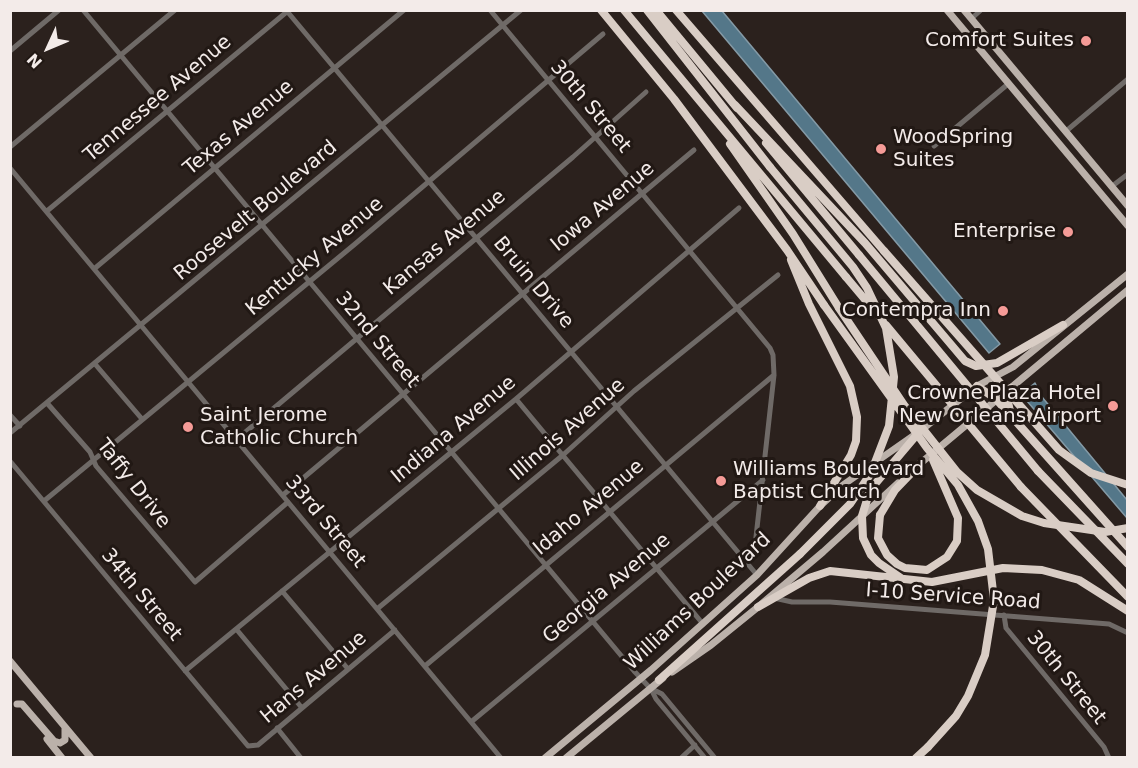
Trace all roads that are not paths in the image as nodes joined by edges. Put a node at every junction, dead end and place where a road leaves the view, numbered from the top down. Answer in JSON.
{"nodes":[{"id":1,"x":59,"y":10,"type":"edge"},
{"id":2,"x":83,"y":10,"type":"edge"},
{"id":3,"x":175,"y":10,"type":"edge"},
{"id":4,"x":404,"y":10,"type":"edge"},
{"id":5,"x":490,"y":10,"type":"edge"},
{"id":6,"x":521,"y":10,"type":"edge"},
{"id":7,"x":601,"y":10,"type":"edge"},
{"id":8,"x":624,"y":10,"type":"edge"},
{"id":9,"x":647,"y":10,"type":"edge"},
{"id":10,"x":656,"y":10,"type":"edge"},
{"id":11,"x":676,"y":10,"type":"edge"},
{"id":12,"x":946,"y":10,"type":"edge"},
{"id":13,"x":964,"y":10,"type":"edge"},
{"id":14,"x":981,"y":10,"type":"edge"},
{"id":15,"x":287,"y":11,"type":"edge"},
{"id":16,"x":971,"y":19,"type":"junction"},
{"id":17,"x":502,"y":25,"type":"junction"},
{"id":18,"x":603,"y":34,"type":"dead end"},
{"id":19,"x":10,"y":51,"type":"edge"},
{"id":20,"x":121,"y":56,"type":"junction"},
{"id":21,"x":992,"y":65,"type":"junction"},
{"id":22,"x":334,"y":68,"type":"junction"},
{"id":23,"x":1128,"y":79,"type":"edge"},
{"id":24,"x":548,"y":80,"type":"junction"},
{"id":25,"x":1008,"y":84,"type":"junction"},
{"id":26,"x":646,"y":92,"type":"dead end"},
{"id":27,"x":700,"y":102,"type":"junction"},
{"id":28,"x":735,"y":105,"type":"junction"},
{"id":29,"x":167,"y":112,"type":"junction"},
{"id":30,"x":382,"y":126,"type":"junction"},
{"id":31,"x":1065,"y":132,"type":"junction"},
{"id":32,"x":595,"y":137,"type":"junction"},
{"id":33,"x":934,"y":146,"type":"dead end"},
{"id":34,"x":10,"y":147,"type":"edge"},
{"id":35,"x":694,"y":150,"type":"dead end"},
{"id":36,"x":10,"y":168,"type":"edge"},
{"id":37,"x":214,"y":169,"type":"junction"},
{"id":38,"x":1084,"y":174,"type":"junction"},
{"id":39,"x":1128,"y":174,"type":"edge"},
{"id":40,"x":1101,"y":175,"type":"junction"},
{"id":41,"x":429,"y":181,"type":"junction"},
{"id":42,"x":1112,"y":187,"type":"junction"},
{"id":43,"x":642,"y":193,"type":"junction"},
{"id":44,"x":1128,"y":206,"type":"edge"},
{"id":45,"x":739,"y":208,"type":"dead end"},
{"id":46,"x":47,"y":211,"type":"junction"},
{"id":47,"x":261,"y":225,"type":"junction"},
{"id":48,"x":1128,"y":226,"type":"edge"},
{"id":49,"x":476,"y":237,"type":"junction"},
{"id":50,"x":689,"y":250,"type":"junction"},
{"id":51,"x":788,"y":250,"type":"junction"},
{"id":52,"x":94,"y":269,"type":"junction"},
{"id":53,"x":778,"y":274,"type":"dead end"},
{"id":54,"x":1128,"y":274,"type":"edge"},
{"id":55,"x":309,"y":282,"type":"junction"},
{"id":56,"x":1128,"y":290,"type":"edge"},
{"id":57,"x":523,"y":294,"type":"junction"},
{"id":58,"x":738,"y":308,"type":"junction"},
{"id":59,"x":1063,"y":325,"type":"junction"},
{"id":60,"x":141,"y":326,"type":"junction"},
{"id":61,"x":356,"y":338,"type":"junction"},
{"id":62,"x":571,"y":352,"type":"junction"},
{"id":63,"x":95,"y":364,"type":"junction"},
{"id":64,"x":774,"y":375,"type":"junction"},
{"id":65,"x":188,"y":382,"type":"junction"},
{"id":66,"x":977,"y":386,"type":"junction"},
{"id":67,"x":1011,"y":388,"type":"junction"},
{"id":68,"x":403,"y":394,"type":"junction"},
{"id":69,"x":516,"y":399,"type":"junction"},
{"id":70,"x":996,"y":399,"type":"junction"},
{"id":71,"x":47,"y":403,"type":"junction"},
{"id":72,"x":616,"y":407,"type":"junction"},
{"id":73,"x":10,"y":415,"type":"edge"},
{"id":74,"x":142,"y":419,"type":"junction"},
{"id":75,"x":20,"y":426,"type":"junction"},
{"id":76,"x":1018,"y":426,"type":"junction"},
{"id":77,"x":920,"y":431,"type":"junction"},
{"id":78,"x":10,"y":433,"type":"edge"},
{"id":79,"x":236,"y":440,"type":"junction"},
{"id":80,"x":927,"y":448,"type":"junction"},
{"id":81,"x":451,"y":452,"type":"junction"},
{"id":82,"x":563,"y":455,"type":"junction"},
{"id":83,"x":93,"y":460,"type":"junction"},
{"id":84,"x":10,"y":461,"type":"edge"},
{"id":85,"x":920,"y":464,"type":"junction"},
{"id":86,"x":664,"y":465,"type":"junction"},
{"id":87,"x":763,"y":480,"type":"junction"},
{"id":88,"x":1128,"y":485,"type":"edge"},
{"id":89,"x":283,"y":495,"type":"junction"},
{"id":90,"x":44,"y":501,"type":"junction"},
{"id":91,"x":288,"y":502,"type":"junction"},
{"id":92,"x":820,"y":506,"type":"junction"},
{"id":93,"x":498,"y":509,"type":"junction"},
{"id":94,"x":608,"y":511,"type":"junction"},
{"id":95,"x":862,"y":516,"type":"junction"},
{"id":96,"x":711,"y":521,"type":"junction"},
{"id":97,"x":1128,"y":528,"type":"edge"},
{"id":98,"x":755,"y":546,"type":"dead end"},
{"id":99,"x":1128,"y":547,"type":"edge"},
{"id":100,"x":330,"y":552,"type":"junction"},
{"id":101,"x":544,"y":564,"type":"junction"},
{"id":102,"x":1128,"y":564,"type":"edge"},
{"id":103,"x":655,"y":567,"type":"junction"},
{"id":104,"x":757,"y":575,"type":"junction"},
{"id":105,"x":905,"y":581,"type":"junction"},
{"id":106,"x":282,"y":591,"type":"junction"},
{"id":107,"x":1128,"y":597,"type":"edge"},
{"id":108,"x":774,"y":598,"type":"junction"},
{"id":109,"x":758,"y":607,"type":"junction"},
{"id":110,"x":377,"y":609,"type":"junction"},
{"id":111,"x":1128,"y":611,"type":"edge"},
{"id":112,"x":1004,"y":615,"type":"junction"},
{"id":113,"x":591,"y":621,"type":"junction"},
{"id":114,"x":703,"y":624,"type":"junction"},
{"id":115,"x":237,"y":630,"type":"junction"},
{"id":116,"x":395,"y":630,"type":"junction"},
{"id":117,"x":1128,"y":633,"type":"edge"},
{"id":118,"x":10,"y":662,"type":"edge"},
{"id":119,"x":425,"y":666,"type":"junction"},
{"id":120,"x":348,"y":669,"type":"junction"},
{"id":121,"x":185,"y":671,"type":"junction"},
{"id":122,"x":641,"y":678,"type":"junction"},
{"id":123,"x":659,"y":680,"type":"junction"},
{"id":124,"x":650,"y":688,"type":"junction"},
{"id":125,"x":10,"y":696,"type":"edge"},
{"id":126,"x":17,"y":704,"type":"junction"},
{"id":127,"x":302,"y":708,"type":"junction"},
{"id":128,"x":61,"y":721,"type":"junction"},
{"id":129,"x":471,"y":722,"type":"junction"},
{"id":130,"x":277,"y":728,"type":"junction"},
{"id":131,"x":695,"y":745,"type":"junction"},
{"id":132,"x":250,"y":746,"type":"joint"},
{"id":133,"x":711,"y":752,"type":"junction"},
{"id":134,"x":705,"y":757,"type":"edge"},
{"id":135,"x":62,"y":758,"type":"edge"},
{"id":136,"x":92,"y":758,"type":"edge"},
{"id":137,"x":301,"y":758,"type":"edge"},
{"id":138,"x":501,"y":758,"type":"edge"},
{"id":139,"x":545,"y":758,"type":"edge"},
{"id":140,"x":566,"y":758,"type":"edge"},
{"id":141,"x":681,"y":758,"type":"edge"},
{"id":142,"x":716,"y":758,"type":"edge"},
{"id":143,"x":916,"y":758,"type":"edge"},
{"id":144,"x":1109,"y":758,"type":"edge"}],
"edges":[{"from":1,"to":19,"type":"street"},
{"from":2,"to":20,"type":"street","name":"32nd Street"},
{"from":3,"to":20,"type":"street"},
{"from":4,"to":22,"type":"street","name":"Texas Avenue"},
{"from":5,"to":17,"type":"street","name":"30th Street"},
{"from":6,"to":17,"type":"street","name":"Roosevelt Boulevard"},
{"from":7,"to":51,"type":"highway"},
{"from":8,"to":27,"type":"highway"},
{"from":9,"to":123,"type":"highway","bridge":true},
{"from":10,"to":28,"type":"highway"},
{"from":11,"to":88,"type":"highway","bridge":true},
{"from":12,"to":21,"type":"main road"},
{"from":13,"to":16,"type":"main road"},
{"from":14,"to":16,"type":"street"},
{"from":15,"to":22,"type":"street","name":"Bruin Drive"},
{"from":15,"to":29,"type":"street","name":"Tennessee Avenue"},
{"from":16,"to":31,"type":"main road"},
{"from":17,"to":24,"type":"street","name":"30th Street"},
{"from":17,"to":30,"type":"street","name":"Roosevelt Boulevard"},
{"from":18,"to":24,"type":"street","name":"Kentucky Avenue"},
{"from":20,"to":29,"type":"street","name":"32nd Street"},
{"from":20,"to":34,"type":"street"},
{"from":21,"to":25,"type":"main road"},
{"from":21,"to":31,"type":"main road"},
{"from":22,"to":30,"type":"street","name":"Bruin Drive"},
{"from":22,"to":37,"type":"street","name":"Texas Avenue"},
{"from":23,"to":31,"type":"street"},
{"from":24,"to":32,"type":"street","name":"30th Street"},
{"from":24,"to":41,"type":"street","name":"Kentucky Avenue"},
{"from":25,"to":33,"type":"street"},
{"from":25,"to":38,"type":"main road"},
{"from":26,"to":32,"type":"street","name":"Kansas Avenue"},
{"from":27,"to":97,"type":"highway","bridge":true},
{"from":27,"to":107,"type":"highway","bridge":true},
{"from":28,"to":59,"type":"highway"},
{"from":28,"to":102,"type":"highway","bridge":true},
{"from":29,"to":37,"type":"street","name":"32nd Street"},
{"from":29,"to":46,"type":"street","name":"Tennessee Avenue"},
{"from":30,"to":41,"type":"street","name":"Bruin Drive"},
{"from":30,"to":47,"type":"street","name":"Roosevelt Boulevard"},
{"from":31,"to":40,"type":"main road"},
{"from":32,"to":43,"type":"street","name":"30th Street"},
{"from":32,"to":49,"type":"street","name":"Kansas Avenue"},
{"from":35,"to":43,"type":"street","name":"Iowa Avenue"},
{"from":36,"to":46,"type":"street","name":"33rd Street"},
{"from":37,"to":47,"type":"street","name":"32nd Street"},
{"from":37,"to":52,"type":"street","name":"Texas Avenue"},
{"from":38,"to":40,"type":"main road"},
{"from":38,"to":48,"type":"main road"},
{"from":39,"to":42,"type":"street"},
{"from":40,"to":42,"type":"main road"},
{"from":41,"to":49,"type":"street","name":"Bruin Drive"},
{"from":41,"to":55,"type":"street","name":"Kentucky Avenue"},
{"from":42,"to":44,"type":"main road"},
{"from":43,"to":50,"type":"street","name":"30th Street"},
{"from":43,"to":57,"type":"street","name":"Iowa Avenue"},
{"from":45,"to":50,"type":"street","name":"Indiana Avenue"},
{"from":46,"to":52,"type":"street","name":"33rd Street"},
{"from":47,"to":55,"type":"street","name":"32nd Street"},
{"from":47,"to":60,"type":"street","name":"Roosevelt Boulevard"},
{"from":49,"to":57,"type":"street","name":"Bruin Drive"},
{"from":49,"to":61,"type":"street","name":"Kansas Avenue"},
{"from":50,"to":58,"type":"street"},
{"from":50,"to":62,"type":"street","name":"Indiana Avenue"},
{"from":51,"to":80,"type":"highway","bridge":true},
{"from":51,"to":92,"type":"highway"},
{"from":52,"to":60,"type":"street","name":"33rd Street"},
{"from":53,"to":58,"type":"street","name":"Illinois Avenue"},
{"from":54,"to":59,"type":"main road","name":"Williams Boulevard"},
{"from":55,"to":61,"type":"street","name":"32nd Street"},
{"from":55,"to":65,"type":"street","name":"Kentucky Avenue"},
{"from":56,"to":67,"type":"main road","name":"Williams Boulevard"},
{"from":57,"to":62,"type":"street","name":"Bruin Drive"},
{"from":57,"to":68,"type":"street","name":"Iowa Avenue"},
{"from":58,"to":64,"type":"street"},
{"from":58,"to":72,"type":"street","name":"Illinois Avenue"},
{"from":59,"to":66,"type":"main road","name":"Williams Boulevard"},
{"from":60,"to":63,"type":"street","name":"Roosevelt Boulevard"},
{"from":60,"to":65,"type":"street","name":"33rd Street"},
{"from":61,"to":68,"type":"street","name":"32nd Street"},
{"from":61,"to":79,"type":"street","name":"Kansas Avenue"},
{"from":62,"to":69,"type":"street","name":"Indiana Avenue"},
{"from":62,"to":72,"type":"street","name":"Bruin Drive"},
{"from":63,"to":71,"type":"street","name":"Roosevelt Boulevard"},
{"from":63,"to":74,"type":"street"},
{"from":64,"to":86,"type":"street","name":"Idaho Avenue"},
{"from":64,"to":87,"type":"street"},
{"from":65,"to":74,"type":"street","name":"Kentucky Avenue"},
{"from":65,"to":79,"type":"street","name":"33rd Street"},
{"from":66,"to":70,"type":"highway"},
{"from":66,"to":77,"type":"main road","name":"Williams Boulevard"},
{"from":67,"to":70,"type":"main road","name":"Williams Boulevard"},
{"from":67,"to":76,"type":"highway"},
{"from":68,"to":81,"type":"street","name":"32nd Street"},
{"from":68,"to":89,"type":"street","name":"Iowa Avenue"},
{"from":69,"to":81,"type":"street","name":"Indiana Avenue"},
{"from":69,"to":82,"type":"street"},
{"from":70,"to":76,"type":"highway"},
{"from":70,"to":85,"type":"main road","name":"Williams Boulevard"},
{"from":71,"to":75,"type":"street","name":"Roosevelt Boulevard"},
{"from":71,"to":83,"type":"street","name":"Taffy Drive"},
{"from":72,"to":82,"type":"street","name":"Illinois Avenue"},
{"from":72,"to":86,"type":"street","name":"Bruin Drive"},
{"from":73,"to":75,"type":"street"},
{"from":74,"to":83,"type":"street","name":"Kentucky Avenue"},
{"from":75,"to":78,"type":"street","name":"Roosevelt Boulevard"},
{"from":76,"to":99,"type":"highway"},
{"from":77,"to":92,"type":"main road","name":"Williams Boulevard"},
{"from":77,"to":95,"type":"highway"},
{"from":79,"to":89,"type":"street","name":"33rd Street"},
{"from":80,"to":85,"type":"highway","bridge":true},
{"from":80,"to":143,"type":"highway","bridge":true},
{"from":81,"to":93,"type":"street","name":"32nd Street"},
{"from":81,"to":100,"type":"street","name":"Indiana Avenue"},
{"from":82,"to":93,"type":"street","name":"Illinois Avenue"},
{"from":82,"to":94,"type":"street"},
{"from":83,"to":90,"type":"street","name":"Kentucky Avenue"},
{"from":83,"to":91,"type":"street","name":"Taffy Drive"},
{"from":84,"to":90,"type":"street","name":"34th Street"},
{"from":85,"to":95,"type":"main road","name":"Williams Boulevard"},
{"from":86,"to":94,"type":"street","name":"Idaho Avenue"},
{"from":86,"to":96,"type":"street","name":"Bruin Drive"},
{"from":87,"to":96,"type":"street","name":"Georgia Avenue"},
{"from":87,"to":98,"type":"street"},
{"from":89,"to":91,"type":"street","name":"33rd Street"},
{"from":90,"to":121,"type":"street","name":"34th Street"},
{"from":91,"to":100,"type":"street","name":"33rd Street"},
{"from":92,"to":104,"type":"main road","name":"Williams Boulevard"},
{"from":93,"to":101,"type":"street","name":"32nd Street"},
{"from":93,"to":110,"type":"street","name":"Illinois Avenue"},
{"from":94,"to":101,"type":"street","name":"Idaho Avenue"},
{"from":94,"to":103,"type":"street"},
{"from":95,"to":105,"type":"highway"},
{"from":95,"to":109,"type":"main road","name":"Williams Boulevard"},
{"from":96,"to":103,"type":"street","name":"Georgia Avenue"},
{"from":96,"to":104,"type":"street","name":"Bruin Drive"},
{"from":100,"to":106,"type":"street","name":"Indiana Avenue"},
{"from":100,"to":110,"type":"street","name":"33rd Street"},
{"from":101,"to":113,"type":"street","name":"32nd Street"},
{"from":101,"to":119,"type":"street","name":"Idaho Avenue"},
{"from":103,"to":113,"type":"street","name":"Georgia Avenue"},
{"from":103,"to":114,"type":"street"},
{"from":104,"to":114,"type":"main road","name":"Williams Boulevard"},
{"from":105,"to":108,"type":"highway"},
{"from":105,"to":111,"type":"highway"},
{"from":106,"to":115,"type":"street","name":"Indiana Avenue"},
{"from":106,"to":120,"type":"street"},
{"from":108,"to":109,"type":"highway"},
{"from":108,"to":112,"type":"street","name":"I-10 Service Road"},
{"from":109,"to":123,"type":"main road","name":"Williams Boulevard"},
{"from":110,"to":116,"type":"street","name":"33rd Street"},
{"from":112,"to":117,"type":"street","name":"I-10 Service Road"},
{"from":112,"to":144,"type":"street","name":"30th Street"},
{"from":113,"to":122,"type":"street","name":"32nd Street"},
{"from":113,"to":129,"type":"street","name":"Georgia Avenue"},
{"from":114,"to":122,"type":"main road","name":"Williams Boulevard"},
{"from":115,"to":121,"type":"street","name":"Indiana Avenue"},
{"from":115,"to":127,"type":"street"},
{"from":116,"to":119,"type":"street","name":"33rd Street"},
{"from":116,"to":120,"type":"street","name":"Hans Avenue"},
{"from":118,"to":128,"type":"main road"},
{"from":119,"to":129,"type":"street","name":"33rd Street"},
{"from":120,"to":127,"type":"street","name":"Hans Avenue"},
{"from":121,"to":132,"type":"street","name":"34th Street"},
{"from":122,"to":124,"type":"street","name":"32nd Street"},
{"from":122,"to":139,"type":"main road","name":"Williams Boulevard"},
{"from":123,"to":124,"type":"main road","name":"Williams Boulevard"},
{"from":124,"to":131,"type":"street","name":"32nd Street"},
{"from":124,"to":133,"type":"street","name":"32nd Street"},
{"from":124,"to":140,"type":"main road","name":"Williams Boulevard"},
{"from":125,"to":126,"type":"main road"},
{"from":126,"to":128,"type":"main road"},
{"from":126,"to":135,"type":"main road"},
{"from":127,"to":130,"type":"street","name":"Hans Avenue"},
{"from":128,"to":136,"type":"main road"},
{"from":129,"to":138,"type":"street","name":"33rd Street"},
{"from":130,"to":132,"type":"street","name":"Hans Avenue"},
{"from":130,"to":137,"type":"street"},
{"from":131,"to":134,"type":"street","name":"32nd Street"},
{"from":131,"to":141,"type":"street"},
{"from":133,"to":134,"type":"street"},
{"from":133,"to":142,"type":"street","name":"32nd Street"}]}
